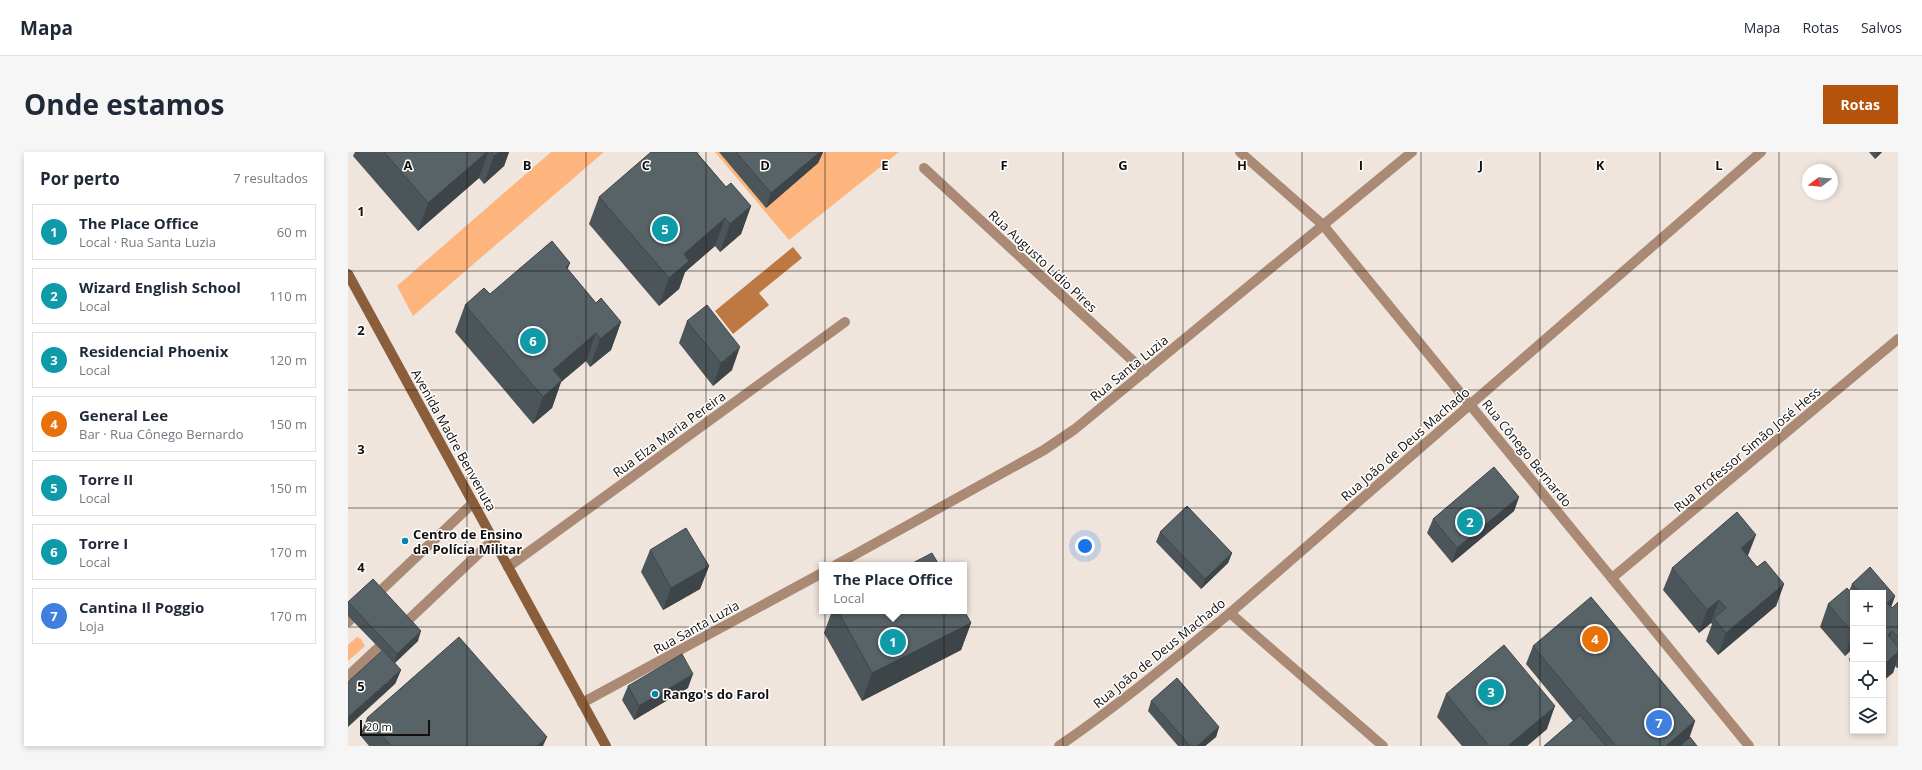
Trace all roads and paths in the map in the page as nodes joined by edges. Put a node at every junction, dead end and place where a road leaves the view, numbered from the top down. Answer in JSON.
{"nodes":[{"id":1,"x":1240,"y":152,"type":"edge"},
{"id":2,"x":1412,"y":152,"type":"edge"},
{"id":3,"x":1761,"y":152,"type":"edge"},
{"id":4,"x":924,"y":168,"type":"dead end"},
{"id":5,"x":1323,"y":225,"type":"junction"},
{"id":6,"x":348,"y":274,"type":"edge"},
{"id":7,"x":846,"y":322,"type":"dead end"},
{"id":8,"x":1898,"y":339,"type":"edge"},
{"id":9,"x":1145,"y":372,"type":"junction"},
{"id":10,"x":1470,"y":404,"type":"junction"},
{"id":11,"x":473,"y":503,"type":"junction"},
{"id":12,"x":493,"y":540,"type":"junction"},
{"id":13,"x":841,"y":562,"type":"edge"},
{"id":14,"x":508,"y":567,"type":"junction"},
{"id":15,"x":819,"y":575,"type":"edge"},
{"id":16,"x":1612,"y":578,"type":"junction"},
{"id":17,"x":381,"y":594,"type":"edge"},
{"id":18,"x":1230,"y":613,"type":"junction"},
{"id":19,"x":405,"y":619,"type":"edge"},
{"id":20,"x":378,"y":648,"type":"dead end"},
{"id":21,"x":348,"y":676,"type":"edge"},
{"id":22,"x":582,"y":703,"type":"junction"},
{"id":23,"x":606,"y":746,"type":"edge"},
{"id":24,"x":1059,"y":746,"type":"edge"},
{"id":25,"x":1383,"y":746,"type":"edge"},
{"id":26,"x":1749,"y":746,"type":"edge"}],
"edges":[{"from":1,"to":5,"type":"street","name":"Rua Cônego Bernardo"},
{"from":2,"to":5,"type":"street","name":"Rua Santa Luzia"},
{"from":3,"to":10,"type":"street","name":"Rua João de Deus Machado"},
{"from":4,"to":9,"type":"street","name":"Rua Augusto Lídio Pires"},
{"from":5,"to":9,"type":"street","name":"Rua Santa Luzia"},
{"from":5,"to":10,"type":"street","name":"Rua Cônego Bernardo"},
{"from":6,"to":11,"type":"main road","name":"Avenida Madre Benvenuta"},
{"from":7,"to":14,"type":"street","name":"Rua Elza Maria Pereira"},
{"from":8,"to":16,"type":"street","name":"Rua Professor Simão José Hess"},
{"from":9,"to":13,"type":"street","name":"Rua Santa Luzia"},
{"from":10,"to":16,"type":"street","name":"Rua Cônego Bernardo"},
{"from":10,"to":18,"type":"street","name":"Rua João de Deus Machado"},
{"from":11,"to":12,"type":"main road","name":"Avenida Madre Benvenuta"},
{"from":11,"to":17,"type":"street"},
{"from":12,"to":14,"type":"main road","name":"Avenida Madre Benvenuta"},
{"from":12,"to":19,"type":"street"},
{"from":14,"to":22,"type":"main road","name":"Avenida Madre Benvenuta"},
{"from":15,"to":22,"type":"street","name":"Rua Santa Luzia"},
{"from":16,"to":26,"type":"street","name":"Rua Cônego Bernardo"},
{"from":18,"to":24,"type":"street","name":"Rua João de Deus Machado"},
{"from":18,"to":25,"type":"street"},
{"from":20,"to":21,"type":"street"},
{"from":22,"to":23,"type":"main road","name":"Avenida Madre Benvenuta"}]}
